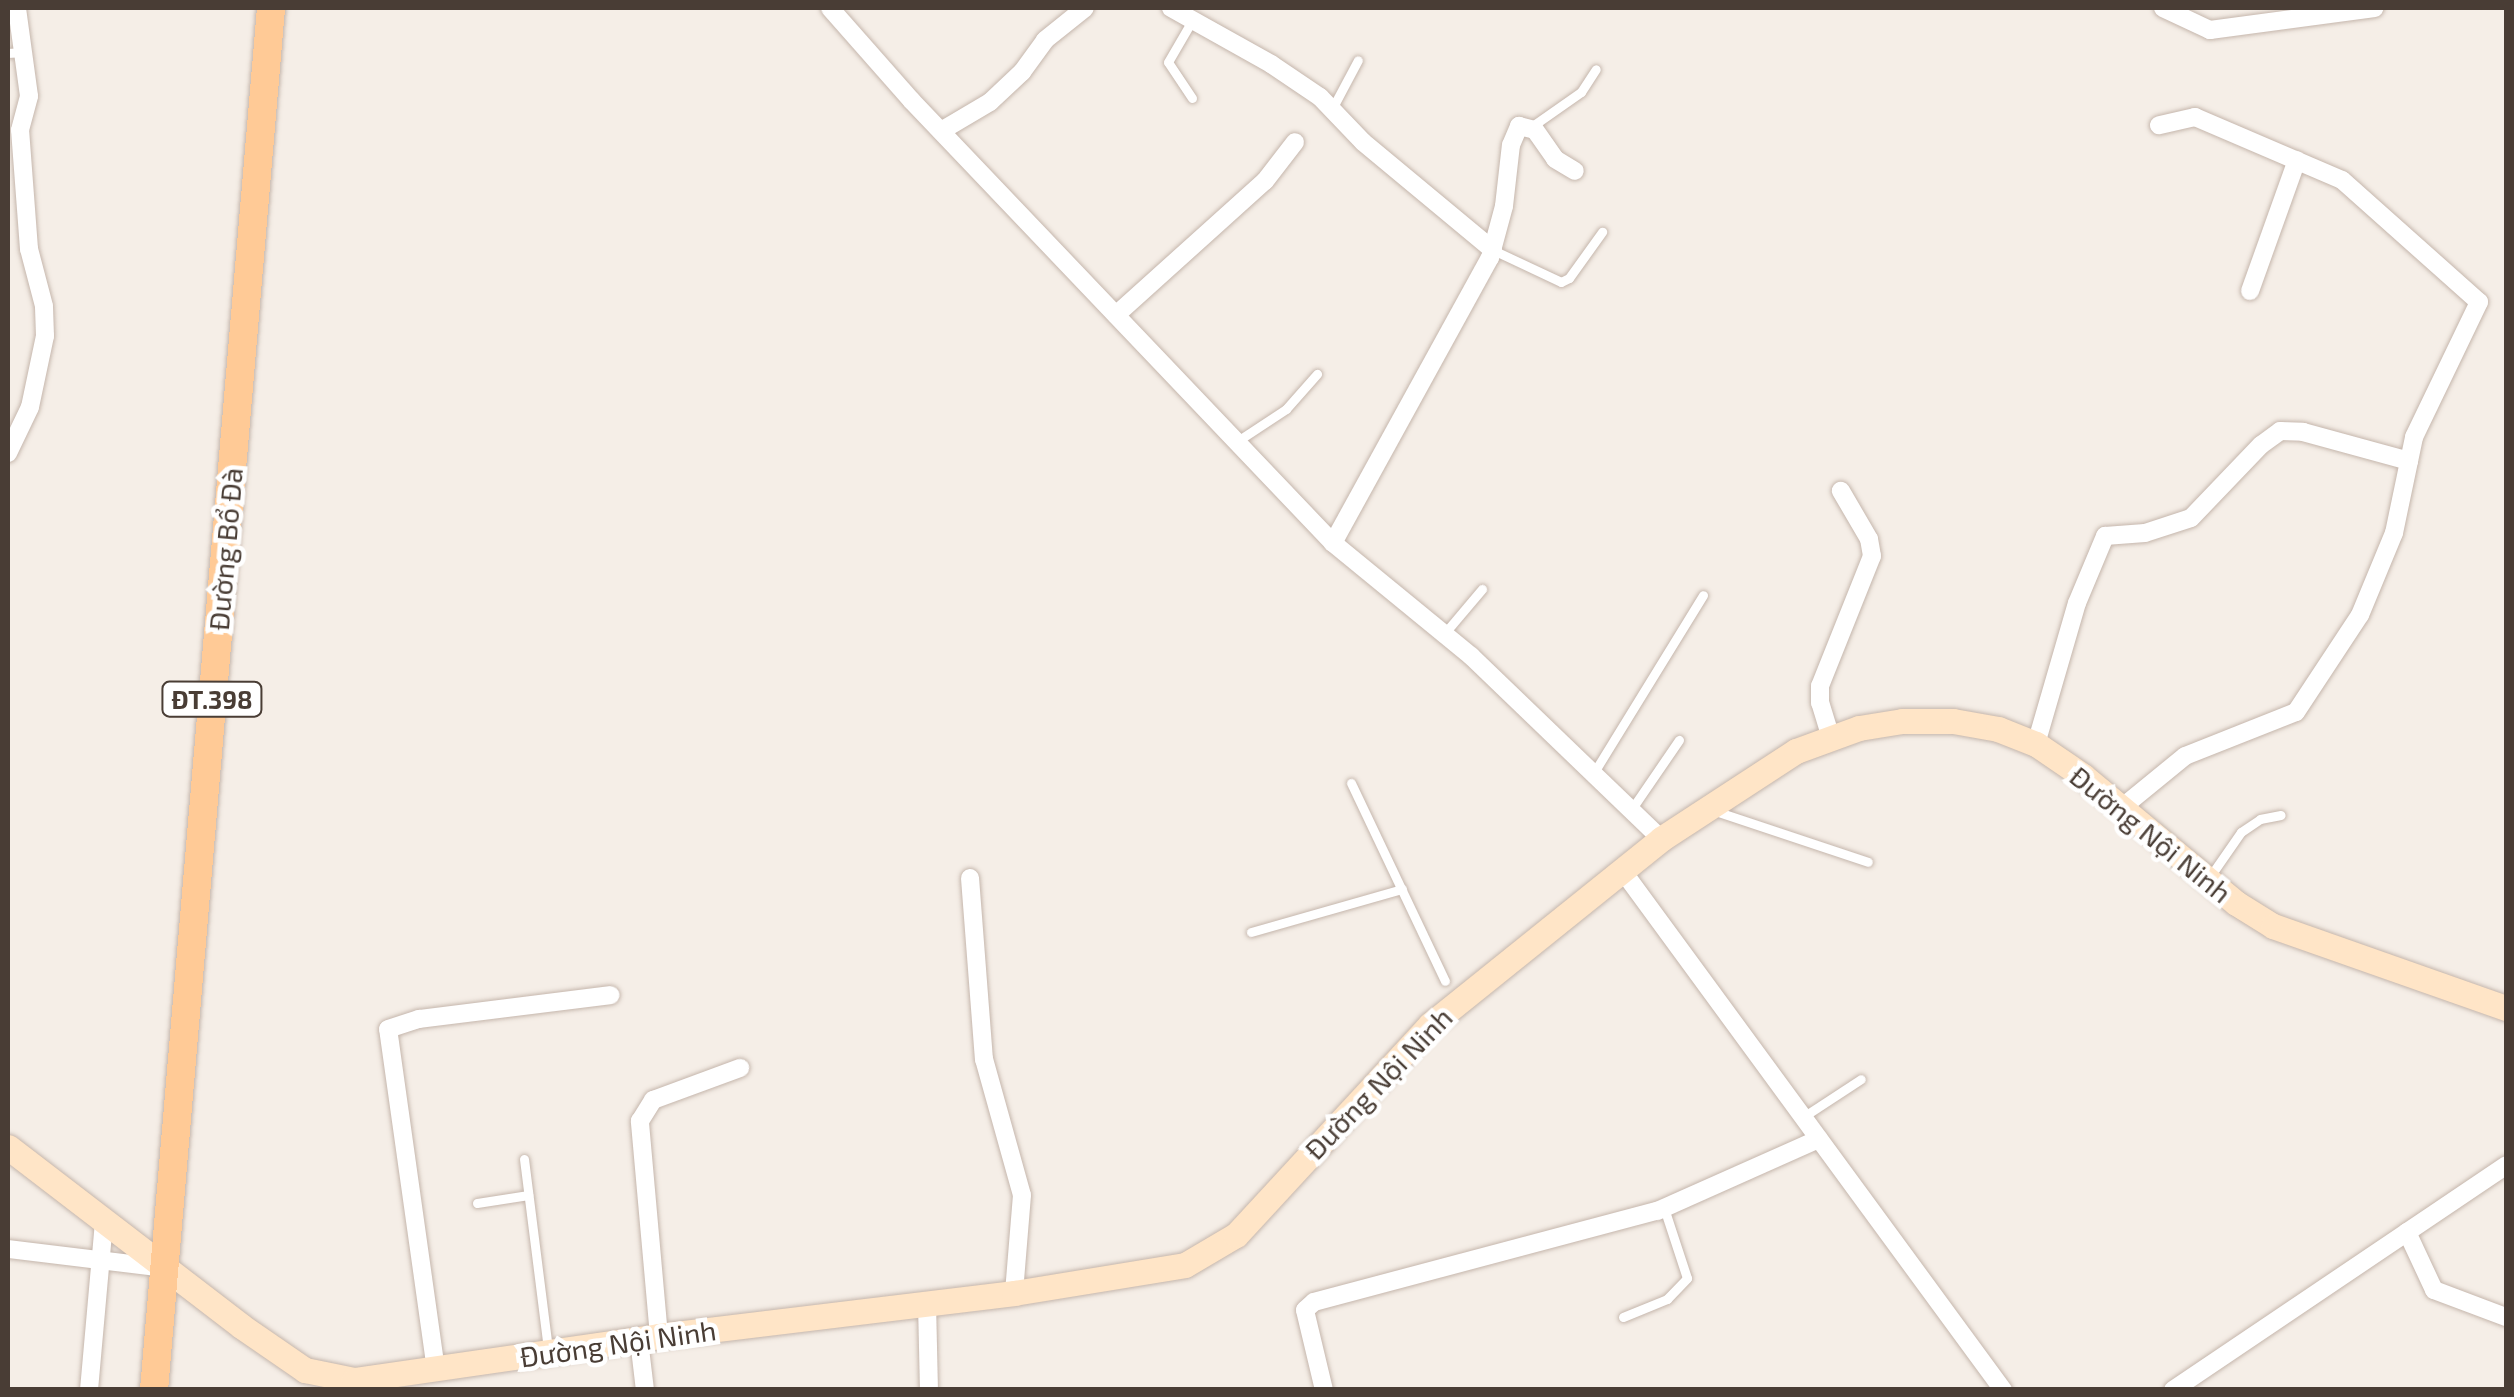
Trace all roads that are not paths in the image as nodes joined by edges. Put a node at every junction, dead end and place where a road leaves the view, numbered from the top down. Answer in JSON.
{"nodes":[{"id":1,"x":17,"y":8,"type":"edge"},
{"id":2,"x":270,"y":8,"type":"edge"},
{"id":3,"x":830,"y":8,"type":"edge"},
{"id":4,"x":1086,"y":8,"type":"edge"},
{"id":5,"x":1171,"y":8,"type":"edge"},
{"id":6,"x":2163,"y":8,"type":"edge"},
{"id":7,"x":2374,"y":8,"type":"edge"},
{"id":8,"x":1192,"y":19,"type":"junction"},
{"id":9,"x":15,"y":52,"type":"edge"},
{"id":10,"x":1358,"y":60,"type":"dead end"},
{"id":11,"x":1596,"y":69,"type":"dead end"},
{"id":12,"x":1192,"y":98,"type":"dead end"},
{"id":13,"x":1332,"y":109,"type":"junction"},
{"id":14,"x":2158,"y":125,"type":"dead end"},
{"id":15,"x":1531,"y":127,"type":"junction"},
{"id":16,"x":941,"y":131,"type":"junction"},
{"id":17,"x":1296,"y":142,"type":"dead end"},
{"id":18,"x":2297,"y":160,"type":"junction"},
{"id":19,"x":1574,"y":170,"type":"dead end"},
{"id":20,"x":1602,"y":232,"type":"dead end"},
{"id":21,"x":1493,"y":250,"type":"junction"},
{"id":22,"x":2250,"y":290,"type":"dead end"},
{"id":23,"x":1116,"y":315,"type":"junction"},
{"id":24,"x":1317,"y":374,"type":"dead end"},
{"id":25,"x":1236,"y":442,"type":"junction"},
{"id":26,"x":8,"y":453,"type":"edge"},
{"id":27,"x":2409,"y":461,"type":"junction"},
{"id":28,"x":1840,"y":491,"type":"dead end"},
{"id":29,"x":1333,"y":543,"type":"junction"},
{"id":30,"x":1482,"y":588,"type":"dead end"},
{"id":31,"x":1704,"y":595,"type":"dead end"},
{"id":32,"x":1444,"y":634,"type":"junction"},
{"id":33,"x":1831,"y":738,"type":"junction"},
{"id":34,"x":1679,"y":740,"type":"dead end"},
{"id":35,"x":2036,"y":744,"type":"junction"},
{"id":36,"x":1593,"y":774,"type":"junction"},
{"id":37,"x":1352,"y":783,"type":"dead end"},
{"id":38,"x":1708,"y":809,"type":"junction"},
{"id":39,"x":1631,"y":810,"type":"junction"},
{"id":40,"x":2120,"y":810,"type":"junction"},
{"id":41,"x":2281,"y":815,"type":"dead end"},
{"id":42,"x":1661,"y":839,"type":"junction"},
{"id":43,"x":1868,"y":862,"type":"dead end"},
{"id":44,"x":1622,"y":870,"type":"junction"},
{"id":45,"x":970,"y":878,"type":"dead end"},
{"id":46,"x":2208,"y":881,"type":"junction"},
{"id":47,"x":1402,"y":889,"type":"junction"},
{"id":48,"x":1250,"y":932,"type":"dead end"},
{"id":49,"x":1451,"y":991,"type":"junction"},
{"id":50,"x":610,"y":995,"type":"dead end"},
{"id":51,"x":2506,"y":1008,"type":"edge"},
{"id":52,"x":740,"y":1068,"type":"dead end"},
{"id":53,"x":1860,"y":1079,"type":"dead end"},
{"id":54,"x":1804,"y":1117,"type":"junction"},
{"id":55,"x":1820,"y":1138,"type":"junction"},
{"id":56,"x":8,"y":1147,"type":"edge"},
{"id":57,"x":524,"y":1159,"type":"dead end"},
{"id":58,"x":2506,"y":1165,"type":"edge"},
{"id":59,"x":528,"y":1194,"type":"junction"},
{"id":60,"x":477,"y":1203,"type":"dead end"},
{"id":61,"x":1664,"y":1208,"type":"junction"},
{"id":62,"x":104,"y":1222,"type":"junction"},
{"id":63,"x":2407,"y":1232,"type":"junction"},
{"id":64,"x":8,"y":1249,"type":"edge"},
{"id":65,"x":102,"y":1261,"type":"junction"},
{"id":66,"x":164,"y":1268,"type":"junction"},
{"id":67,"x":1014,"y":1294,"type":"junction"},
{"id":68,"x":927,"y":1303,"type":"junction"},
{"id":69,"x":1623,"y":1317,"type":"dead end"},
{"id":70,"x":2506,"y":1317,"type":"edge"},
{"id":71,"x":649,"y":1338,"type":"junction"},
{"id":72,"x":548,"y":1352,"type":"junction"},
{"id":73,"x":436,"y":1370,"type":"junction"},
{"id":74,"x":89,"y":1390,"type":"edge"},
{"id":75,"x":154,"y":1390,"type":"edge"},
{"id":76,"x":644,"y":1390,"type":"edge"},
{"id":77,"x":929,"y":1390,"type":"edge"},
{"id":78,"x":1324,"y":1390,"type":"edge"},
{"id":79,"x":2004,"y":1390,"type":"edge"},
{"id":80,"x":2173,"y":1390,"type":"edge"}],
"edges":[{"from":1,"to":9,"type":"street"},
{"from":2,"to":66,"type":"main road","name":"Đường Bổ Đà","number":"ĐT.398"},
{"from":3,"to":16,"type":"street"},
{"from":4,"to":16,"type":"street"},
{"from":5,"to":8,"type":"street"},
{"from":6,"to":7,"type":"street"},
{"from":8,"to":12,"type":"lane"},
{"from":8,"to":13,"type":"street"},
{"from":9,"to":26,"type":"street"},
{"from":10,"to":13,"type":"lane"},
{"from":11,"to":15,"type":"lane"},
{"from":13,"to":21,"type":"street"},
{"from":14,"to":18,"type":"street"},
{"from":15,"to":19,"type":"street"},
{"from":15,"to":21,"type":"street"},
{"from":16,"to":23,"type":"street"},
{"from":17,"to":23,"type":"street"},
{"from":18,"to":22,"type":"street"},
{"from":18,"to":27,"type":"street"},
{"from":20,"to":21,"type":"lane"},
{"from":21,"to":29,"type":"street"},
{"from":23,"to":25,"type":"street"},
{"from":24,"to":25,"type":"lane"},
{"from":25,"to":29,"type":"street"},
{"from":27,"to":35,"type":"street"},
{"from":27,"to":40,"type":"street"},
{"from":28,"to":33,"type":"street"},
{"from":29,"to":32,"type":"street"},
{"from":30,"to":32,"type":"lane"},
{"from":31,"to":36,"type":"lane"},
{"from":32,"to":36,"type":"street"},
{"from":33,"to":35,"type":"street","name":"Đường Nội Ninh"},
{"from":33,"to":38,"type":"street","name":"Đường Nội Ninh"},
{"from":34,"to":39,"type":"lane"},
{"from":35,"to":40,"type":"street","name":"Đường Nội Ninh"},
{"from":36,"to":39,"type":"street"},
{"from":37,"to":47,"type":"lane"},
{"from":38,"to":42,"type":"street","name":"Đường Nội Ninh"},
{"from":38,"to":43,"type":"lane"},
{"from":39,"to":42,"type":"street"},
{"from":40,"to":46,"type":"street","name":"Đường Nội Ninh"},
{"from":41,"to":46,"type":"lane"},
{"from":42,"to":44,"type":"street","name":"Đường Nội Ninh"},
{"from":44,"to":49,"type":"street","name":"Đường Nội Ninh"},
{"from":44,"to":54,"type":"street"},
{"from":45,"to":67,"type":"street"},
{"from":46,"to":51,"type":"street","name":"Đường Nội Ninh"},
{"from":47,"to":48,"type":"lane"},
{"from":47,"to":49,"type":"lane"},
{"from":49,"to":67,"type":"street","name":"Đường Nội Ninh"},
{"from":50,"to":73,"type":"street"},
{"from":52,"to":71,"type":"street"},
{"from":53,"to":54,"type":"lane"},
{"from":54,"to":55,"type":"street"},
{"from":55,"to":61,"type":"street"},
{"from":55,"to":79,"type":"street"},
{"from":56,"to":62,"type":"street","name":"Đường Nội Ninh"},
{"from":57,"to":59,"type":"lane"},
{"from":58,"to":63,"type":"street"},
{"from":59,"to":60,"type":"lane"},
{"from":59,"to":72,"type":"lane"},
{"from":61,"to":69,"type":"lane"},
{"from":61,"to":78,"type":"street"},
{"from":62,"to":65,"type":"street"},
{"from":62,"to":66,"type":"street","name":"Đường Nội Ninh"},
{"from":63,"to":70,"type":"street"},
{"from":63,"to":80,"type":"street"},
{"from":64,"to":65,"type":"street"},
{"from":65,"to":66,"type":"street"},
{"from":65,"to":74,"type":"street"},
{"from":66,"to":73,"type":"street","name":"Đường Nội Ninh"},
{"from":66,"to":75,"type":"main road","name":"Đường Bổ Đà","number":"ĐT.398"},
{"from":67,"to":68,"type":"street","name":"Đường Nội Ninh"},
{"from":68,"to":71,"type":"street","name":"Đường Nội Ninh"},
{"from":68,"to":77,"type":"street"},
{"from":71,"to":72,"type":"street","name":"Đường Nội Ninh"},
{"from":71,"to":76,"type":"street"},
{"from":72,"to":73,"type":"street","name":"Đường Nội Ninh"}]}
